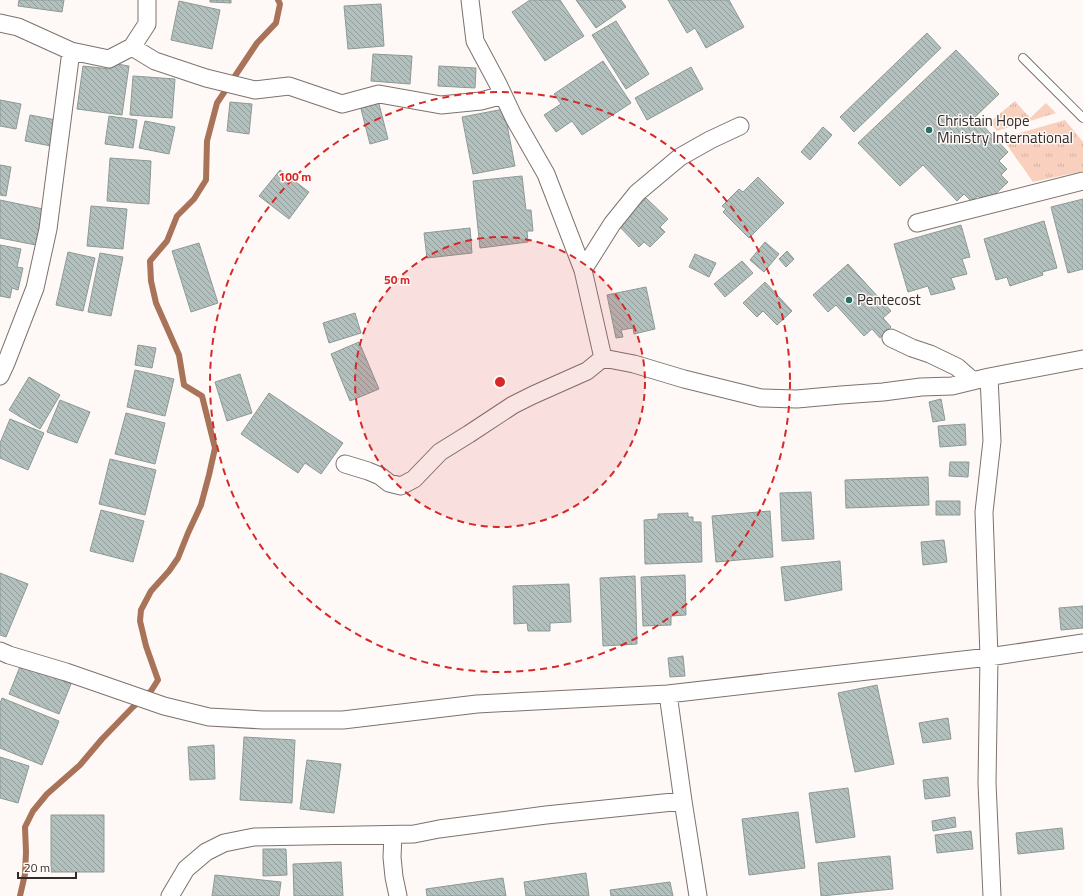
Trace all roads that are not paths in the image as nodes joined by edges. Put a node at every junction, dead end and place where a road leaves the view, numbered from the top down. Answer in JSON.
{"nodes":[{"id":1,"x":147,"y":0,"type":"edge"},
{"id":2,"x":470,"y":0,"type":"edge"},
{"id":3,"x":0,"y":23,"type":"edge"},
{"id":4,"x":132,"y":47,"type":"junction"},
{"id":5,"x":71,"y":51,"type":"junction"},
{"id":6,"x":1022,"y":58,"type":"dead end"},
{"id":7,"x":504,"y":95,"type":"junction"},
{"id":8,"x":1083,"y":118,"type":"edge"},
{"id":9,"x":740,"y":126,"type":"dead end"},
{"id":10,"x":1083,"y":181,"type":"edge"},
{"id":11,"x":917,"y":223,"type":"dead end"},
{"id":12,"x":583,"y":270,"type":"junction"},
{"id":13,"x":891,"y":338,"type":"dead end"},
{"id":14,"x":603,"y":358,"type":"junction"},
{"id":15,"x":1083,"y":359,"type":"edge"},
{"id":16,"x":0,"y":376,"type":"edge"},
{"id":17,"x":989,"y":377,"type":"junction"},
{"id":18,"x":972,"y":381,"type":"junction"},
{"id":19,"x":345,"y":464,"type":"dead end"},
{"id":20,"x":1083,"y":642,"type":"edge"},
{"id":21,"x":0,"y":651,"type":"edge"},
{"id":22,"x":989,"y":657,"type":"junction"},
{"id":23,"x":668,"y":694,"type":"junction"},
{"id":24,"x":683,"y":801,"type":"junction"},
{"id":25,"x":393,"y":835,"type":"junction"},
{"id":26,"x":170,"y":896,"type":"edge"},
{"id":27,"x":398,"y":896,"type":"edge"},
{"id":28,"x":698,"y":896,"type":"edge"},
{"id":29,"x":992,"y":896,"type":"edge"}],
"edges":[{"from":1,"to":4,"type":"street"},
{"from":2,"to":7,"type":"street"},
{"from":3,"to":5,"type":"street"},
{"from":4,"to":5,"type":"street"},
{"from":4,"to":7,"type":"street"},
{"from":5,"to":16,"type":"street"},
{"from":6,"to":8,"type":"lane"},
{"from":7,"to":12,"type":"street"},
{"from":9,"to":12,"type":"street"},
{"from":10,"to":11,"type":"street"},
{"from":12,"to":14,"type":"street"},
{"from":13,"to":18,"type":"street"},
{"from":14,"to":18,"type":"street"},
{"from":14,"to":19,"type":"street"},
{"from":15,"to":17,"type":"street"},
{"from":17,"to":18,"type":"street"},
{"from":17,"to":22,"type":"street"},
{"from":20,"to":22,"type":"street"},
{"from":21,"to":23,"type":"street"},
{"from":22,"to":23,"type":"street"},
{"from":22,"to":29,"type":"street"},
{"from":23,"to":24,"type":"street"},
{"from":24,"to":25,"type":"street"},
{"from":24,"to":28,"type":"street"},
{"from":25,"to":26,"type":"street"},
{"from":25,"to":27,"type":"street"}]}
